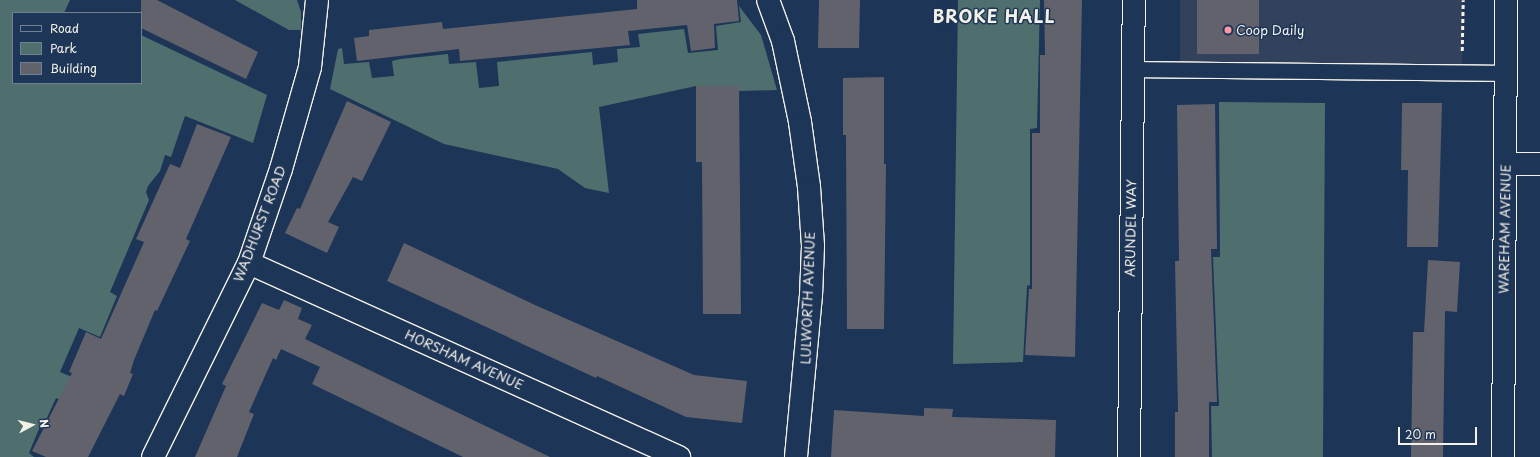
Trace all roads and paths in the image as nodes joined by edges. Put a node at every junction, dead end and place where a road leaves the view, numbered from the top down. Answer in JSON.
{"nodes":[{"id":1,"x":317,"y":0,"type":"edge"},
{"id":2,"x":768,"y":0,"type":"edge"},
{"id":3,"x":1134,"y":0,"type":"edge"},
{"id":4,"x":1463,"y":0,"type":"edge"},
{"id":5,"x":1506,"y":0,"type":"edge"},
{"id":6,"x":1132,"y":69,"type":"junction"},
{"id":7,"x":1462,"y":73,"type":"junction"},
{"id":8,"x":1506,"y":73,"type":"junction"},
{"id":9,"x":1506,"y":164,"type":"junction"},
{"id":10,"x":1540,"y":164,"type":"edge"},
{"id":11,"x":249,"y":262,"type":"junction"},
{"id":12,"x":153,"y":457,"type":"edge"},
{"id":13,"x":679,"y":457,"type":"edge"},
{"id":14,"x":796,"y":457,"type":"edge"},
{"id":15,"x":1128,"y":457,"type":"edge"},
{"id":16,"x":1503,"y":457,"type":"edge"}],
"edges":[{"from":1,"to":11,"type":"street","name":"WADHURST ROAD"},
{"from":2,"to":14,"type":"street","name":"LULWORTH AVENUE"},
{"from":3,"to":6,"type":"street","name":"ARUNDEL WAY"},
{"from":4,"to":7,"type":"path"},
{"from":5,"to":8,"type":"street","name":"WAREHAM AVENUE"},
{"from":6,"to":7,"type":"lane"},
{"from":6,"to":15,"type":"street","name":"ARUNDEL WAY"},
{"from":7,"to":8,"type":"lane"},
{"from":8,"to":9,"type":"street","name":"WAREHAM AVENUE"},
{"from":9,"to":10,"type":"street"},
{"from":9,"to":16,"type":"street","name":"WAREHAM AVENUE"},
{"from":11,"to":12,"type":"street","name":"WADHURST ROAD"},
{"from":11,"to":13,"type":"street","name":"HORSHAM AVENUE"}]}
